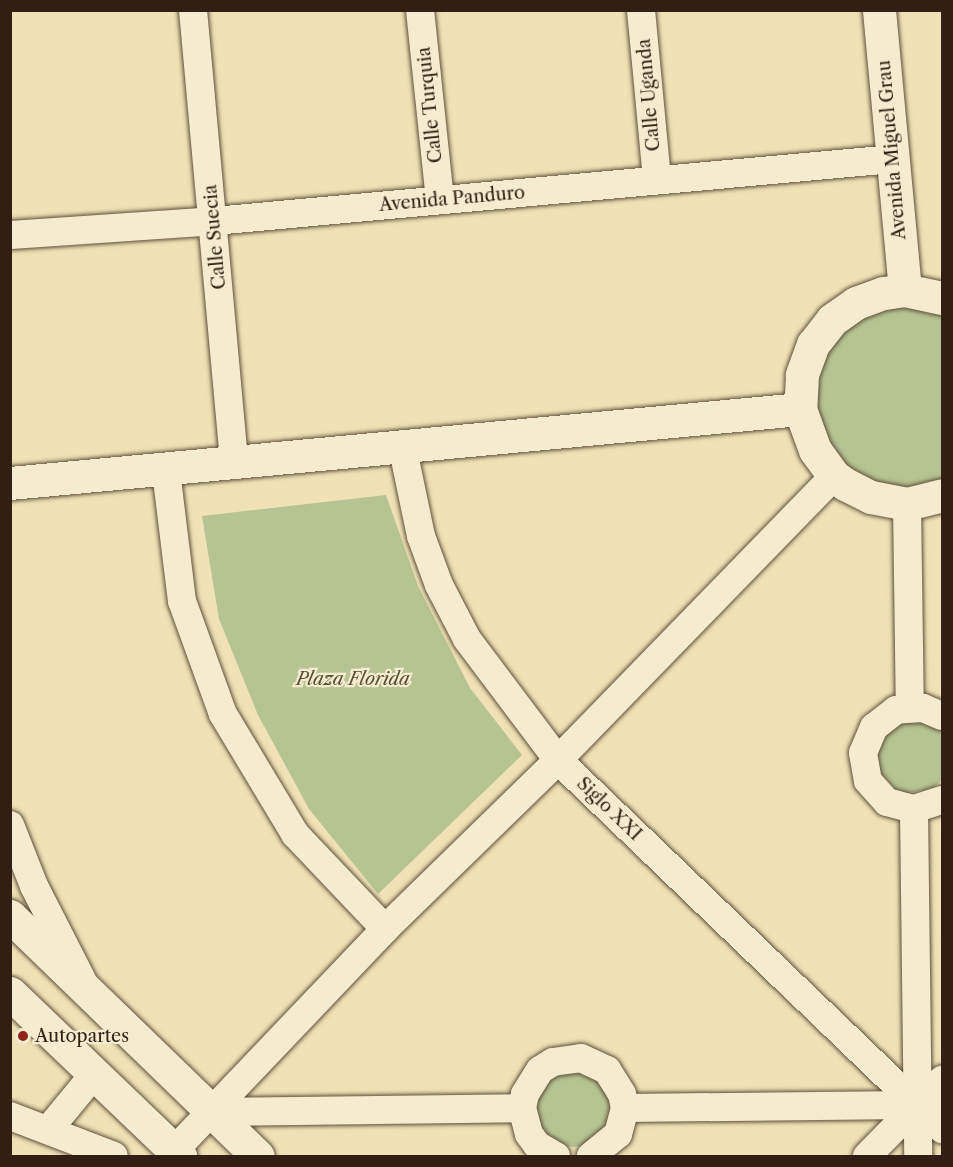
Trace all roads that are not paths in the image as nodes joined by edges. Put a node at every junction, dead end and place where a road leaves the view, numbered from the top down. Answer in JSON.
{"nodes":[{"id":1,"x":192,"y":10,"type":"edge"},
{"id":2,"x":420,"y":10,"type":"edge"},
{"id":3,"x":641,"y":10,"type":"edge"},
{"id":4,"x":879,"y":10,"type":"edge"},
{"id":5,"x":893,"y":159,"type":"junction"},
{"id":6,"x":657,"y":180,"type":"junction"},
{"id":7,"x":440,"y":200,"type":"junction"},
{"id":8,"x":214,"y":221,"type":"junction"},
{"id":9,"x":10,"y":235,"type":"edge"},
{"id":10,"x":905,"y":290,"type":"junction"},
{"id":11,"x":942,"y":298,"type":"edge"},
{"id":12,"x":800,"y":409,"type":"junction"},
{"id":13,"x":402,"y":446,"type":"junction"},
{"id":14,"x":234,"y":464,"type":"junction"},
{"id":15,"x":166,"y":471,"type":"junction"},
{"id":16,"x":834,"y":476,"type":"junction"},
{"id":17,"x":10,"y":483,"type":"edge"},
{"id":18,"x":942,"y":495,"type":"edge"},
{"id":19,"x":907,"y":504,"type":"junction"},
{"id":20,"x":910,"y":707,"type":"junction"},
{"id":21,"x":942,"y":716,"type":"edge"},
{"id":22,"x":558,"y":760,"type":"junction"},
{"id":23,"x":942,"y":800,"type":"edge"},
{"id":24,"x":914,"y":809,"type":"junction"},
{"id":25,"x":10,"y":825,"type":"edge"},
{"id":26,"x":10,"y":916,"type":"edge"},
{"id":27,"x":385,"y":929,"type":"junction"},
{"id":28,"x":87,"y":990,"type":"junction"},
{"id":29,"x":10,"y":993,"type":"edge"},
{"id":30,"x":95,"y":1073,"type":"junction"},
{"id":31,"x":942,"y":1080,"type":"edge"},
{"id":32,"x":930,"y":1105,"type":"edge"},
{"id":33,"x":522,"y":1108,"type":"junction"},
{"id":34,"x":625,"y":1108,"type":"junction"},
{"id":35,"x":213,"y":1112,"type":"junction"},
{"id":36,"x":10,"y":1116,"type":"edge"},
{"id":37,"x":49,"y":1129,"type":"junction"},
{"id":38,"x":942,"y":1129,"type":"edge"},
{"id":39,"x":175,"y":1155,"type":"edge"},
{"id":40,"x":114,"y":1156,"type":"edge"},
{"id":41,"x":258,"y":1156,"type":"edge"},
{"id":42,"x":556,"y":1156,"type":"edge"},
{"id":43,"x":591,"y":1156,"type":"edge"},
{"id":44,"x":867,"y":1156,"type":"edge"},
{"id":45,"x":918,"y":1156,"type":"edge"}],
"edges":[{"from":1,"to":8,"type":"street","name":"Calle Suecia"},
{"from":2,"to":7,"type":"street","name":"Calle Turquia"},
{"from":3,"to":6,"type":"street","name":"Calle Uganda"},
{"from":4,"to":5,"type":"street","name":"Avenida Miguel Grau"},
{"from":5,"to":6,"type":"street","name":"Avenida Panduro"},
{"from":5,"to":10,"type":"street","name":"Avenida Miguel Grau"},
{"from":6,"to":7,"type":"street","name":"Avenida Panduro"},
{"from":7,"to":8,"type":"street","name":"Avenida Panduro"},
{"from":8,"to":9,"type":"street","name":"Avenida Panduro"},
{"from":8,"to":14,"type":"street","name":"Calle Suecia"},
{"from":10,"to":11,"type":"street"},
{"from":10,"to":12,"type":"street"},
{"from":12,"to":13,"type":"street"},
{"from":12,"to":16,"type":"street"},
{"from":13,"to":14,"type":"street"},
{"from":13,"to":22,"type":"street","name":"Siglo XXI"},
{"from":14,"to":15,"type":"street"},
{"from":15,"to":17,"type":"street"},
{"from":15,"to":27,"type":"street"},
{"from":16,"to":19,"type":"street"},
{"from":16,"to":22,"type":"street"},
{"from":18,"to":19,"type":"street"},
{"from":19,"to":20,"type":"street"},
{"from":20,"to":21,"type":"street"},
{"from":20,"to":24,"type":"street"},
{"from":22,"to":27,"type":"street"},
{"from":22,"to":32,"type":"street","name":"Siglo XXI"},
{"from":23,"to":24,"type":"street"},
{"from":24,"to":32,"type":"street"},
{"from":25,"to":28,"type":"street"},
{"from":26,"to":28,"type":"street"},
{"from":27,"to":35,"type":"street"},
{"from":28,"to":35,"type":"street"},
{"from":29,"to":30,"type":"street"},
{"from":30,"to":37,"type":"street"},
{"from":30,"to":39,"type":"street"},
{"from":31,"to":32,"type":"street"},
{"from":32,"to":34,"type":"street"},
{"from":32,"to":38,"type":"street","name":"Siglo XXI"},
{"from":32,"to":44,"type":"street"},
{"from":32,"to":45,"type":"street"},
{"from":33,"to":34,"type":"street"},
{"from":33,"to":35,"type":"street"},
{"from":33,"to":42,"type":"street"},
{"from":34,"to":43,"type":"street"},
{"from":35,"to":39,"type":"street"},
{"from":35,"to":41,"type":"street"},
{"from":36,"to":37,"type":"street"},
{"from":37,"to":40,"type":"street"}]}
